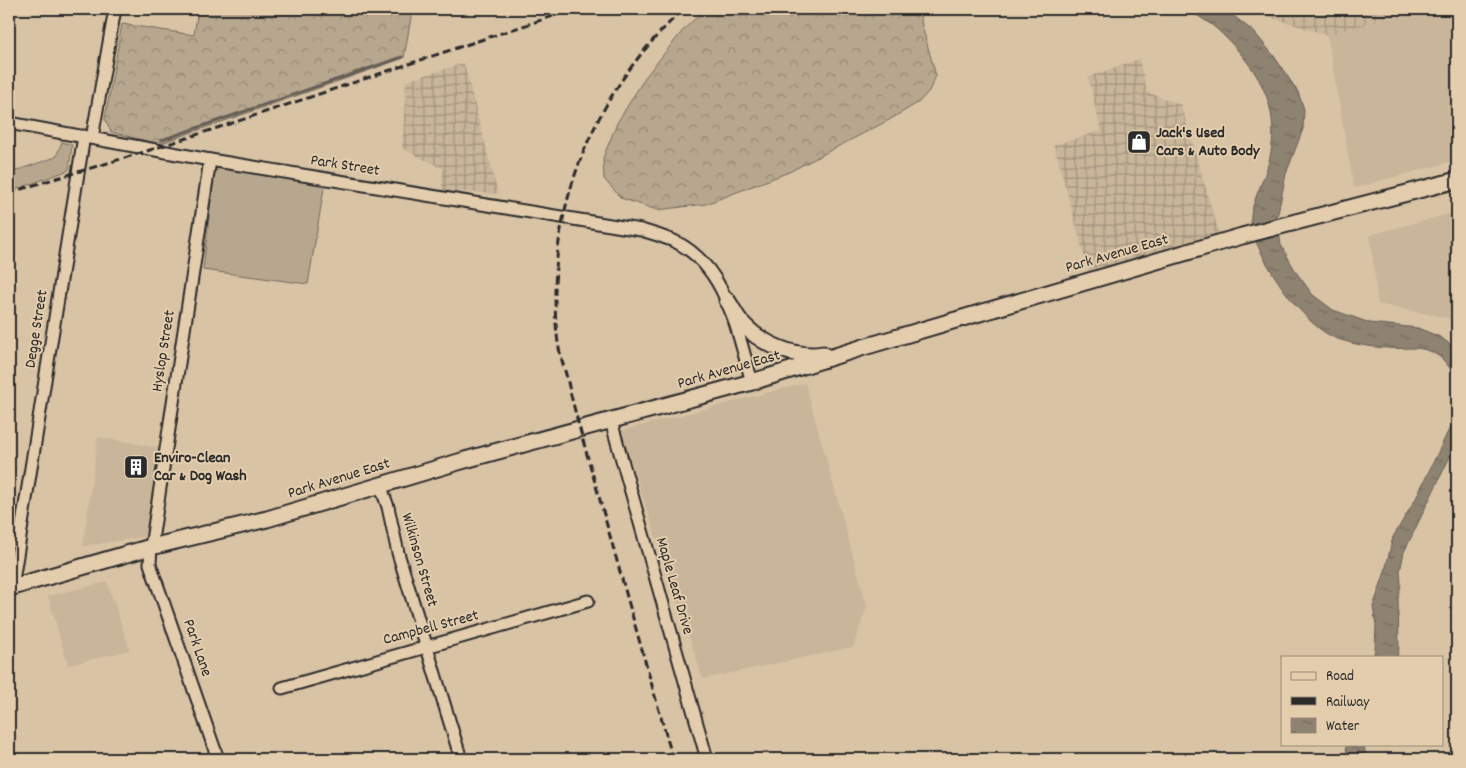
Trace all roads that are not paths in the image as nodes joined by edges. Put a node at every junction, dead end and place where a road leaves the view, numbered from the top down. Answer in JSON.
{"nodes":[{"id":1,"x":115,"y":9,"type":"edge"},
{"id":2,"x":9,"y":123,"type":"edge"},
{"id":3,"x":88,"y":137,"type":"junction"},
{"id":4,"x":210,"y":160,"type":"junction"},
{"id":5,"x":1457,"y":180,"type":"edge"},
{"id":6,"x":1457,"y":190,"type":"edge"},
{"id":7,"x":1359,"y":206,"type":"junction"},
{"id":8,"x":727,"y":300,"type":"junction"},
{"id":9,"x":864,"y":347,"type":"junction"},
{"id":10,"x":752,"y":382,"type":"junction"},
{"id":11,"x":611,"y":421,"type":"junction"},
{"id":12,"x":380,"y":484,"type":"junction"},
{"id":13,"x":151,"y":547,"type":"junction"},
{"id":14,"x":10,"y":588,"type":"edge"},
{"id":15,"x":588,"y":600,"type":"dead end"},
{"id":16,"x":427,"y":645,"type":"junction"},
{"id":17,"x":282,"y":688,"type":"dead end"},
{"id":18,"x":218,"y":759,"type":"edge"},
{"id":19,"x":461,"y":759,"type":"edge"},
{"id":20,"x":707,"y":759,"type":"edge"}],
"edges":[{"from":1,"to":3,"type":"street","name":"Degge Street"},
{"from":2,"to":3,"type":"street","name":"Park Street"},
{"from":3,"to":4,"type":"street","name":"Park Street"},
{"from":3,"to":14,"type":"street","name":"Degge Street"},
{"from":4,"to":8,"type":"street","name":"Park Street"},
{"from":4,"to":13,"type":"street","name":"Hyslop Street"},
{"from":5,"to":7,"type":"main road","name":"Park Avenue East"},
{"from":6,"to":7,"type":"main road"},
{"from":7,"to":9,"type":"main road","name":"Park Avenue East"},
{"from":8,"to":9,"type":"main road"},
{"from":8,"to":10,"type":"street","name":"Park Street"},
{"from":9,"to":10,"type":"main road","name":"Park Avenue East"},
{"from":10,"to":11,"type":"main road","name":"Park Avenue East"},
{"from":11,"to":12,"type":"main road","name":"Park Avenue East"},
{"from":11,"to":20,"type":"street","name":"Maple Leaf Drive"},
{"from":12,"to":13,"type":"main road","name":"Park Avenue East"},
{"from":12,"to":16,"type":"street","name":"Wilkinson Street"},
{"from":13,"to":14,"type":"main road","name":"Park Avenue East"},
{"from":13,"to":18,"type":"street","name":"Park Lane"},
{"from":15,"to":16,"type":"street","name":"Campbell Street"},
{"from":16,"to":17,"type":"street","name":"Campbell Street"},
{"from":16,"to":19,"type":"street","name":"Wilkinson Street"}]}
